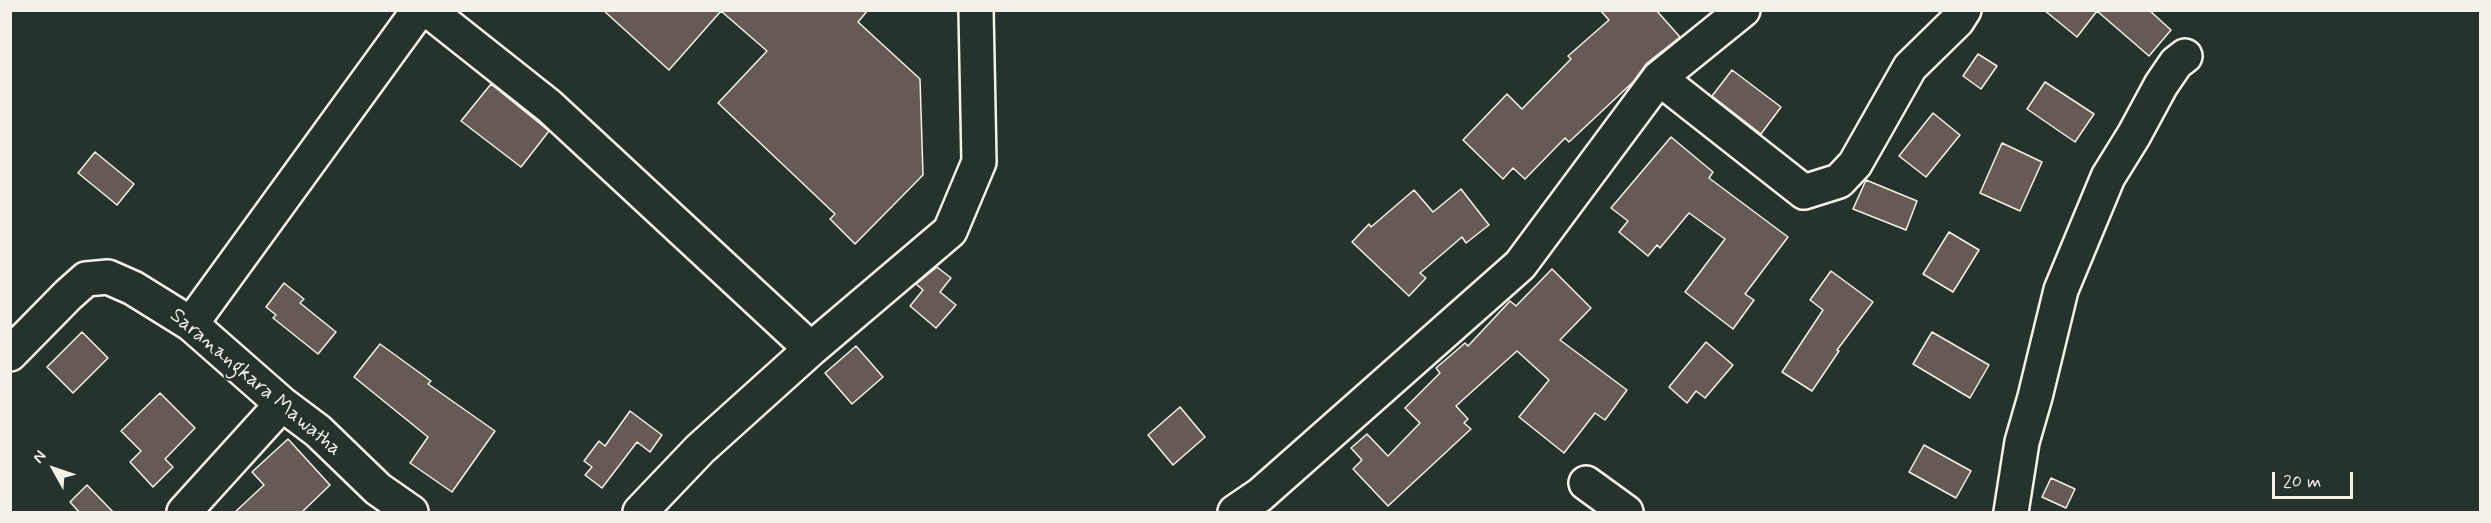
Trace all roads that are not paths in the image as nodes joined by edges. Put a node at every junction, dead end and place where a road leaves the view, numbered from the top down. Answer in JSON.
{"nodes":[{"id":1,"x":419,"y":10,"type":"edge"},
{"id":2,"x":429,"y":10,"type":"edge"},
{"id":3,"x":976,"y":10,"type":"edge"},
{"id":4,"x":1743,"y":10,"type":"edge"},
{"id":5,"x":1964,"y":10,"type":"edge"},
{"id":6,"x":2185,"y":56,"type":"dead end"},
{"id":7,"x":1659,"y":78,"type":"junction"},
{"id":8,"x":191,"y":324,"type":"junction"},
{"id":9,"x":811,"y":349,"type":"junction"},
{"id":10,"x":10,"y":354,"type":"edge"},
{"id":11,"x":282,"y":404,"type":"junction"},
{"id":12,"x":1586,"y":483,"type":"dead end"},
{"id":13,"x":184,"y":513,"type":"edge"},
{"id":14,"x":411,"y":513,"type":"edge"},
{"id":15,"x":640,"y":513,"type":"edge"},
{"id":16,"x":1235,"y":513,"type":"edge"},
{"id":17,"x":1626,"y":513,"type":"edge"},
{"id":18,"x":2011,"y":513,"type":"edge"}],
"edges":[{"from":1,"to":8,"type":"street"},
{"from":2,"to":9,"type":"street"},
{"from":3,"to":9,"type":"street"},
{"from":4,"to":7,"type":"street"},
{"from":5,"to":7,"type":"street"},
{"from":6,"to":18,"type":"street"},
{"from":7,"to":16,"type":"street"},
{"from":8,"to":10,"type":"street","name":"Saranangkara Mawatha"},
{"from":8,"to":11,"type":"street","name":"Saranangkara Mawatha"},
{"from":9,"to":15,"type":"street"},
{"from":11,"to":13,"type":"street"},
{"from":11,"to":14,"type":"street","name":"Saranangkara Mawatha"},
{"from":12,"to":17,"type":"street"}]}
